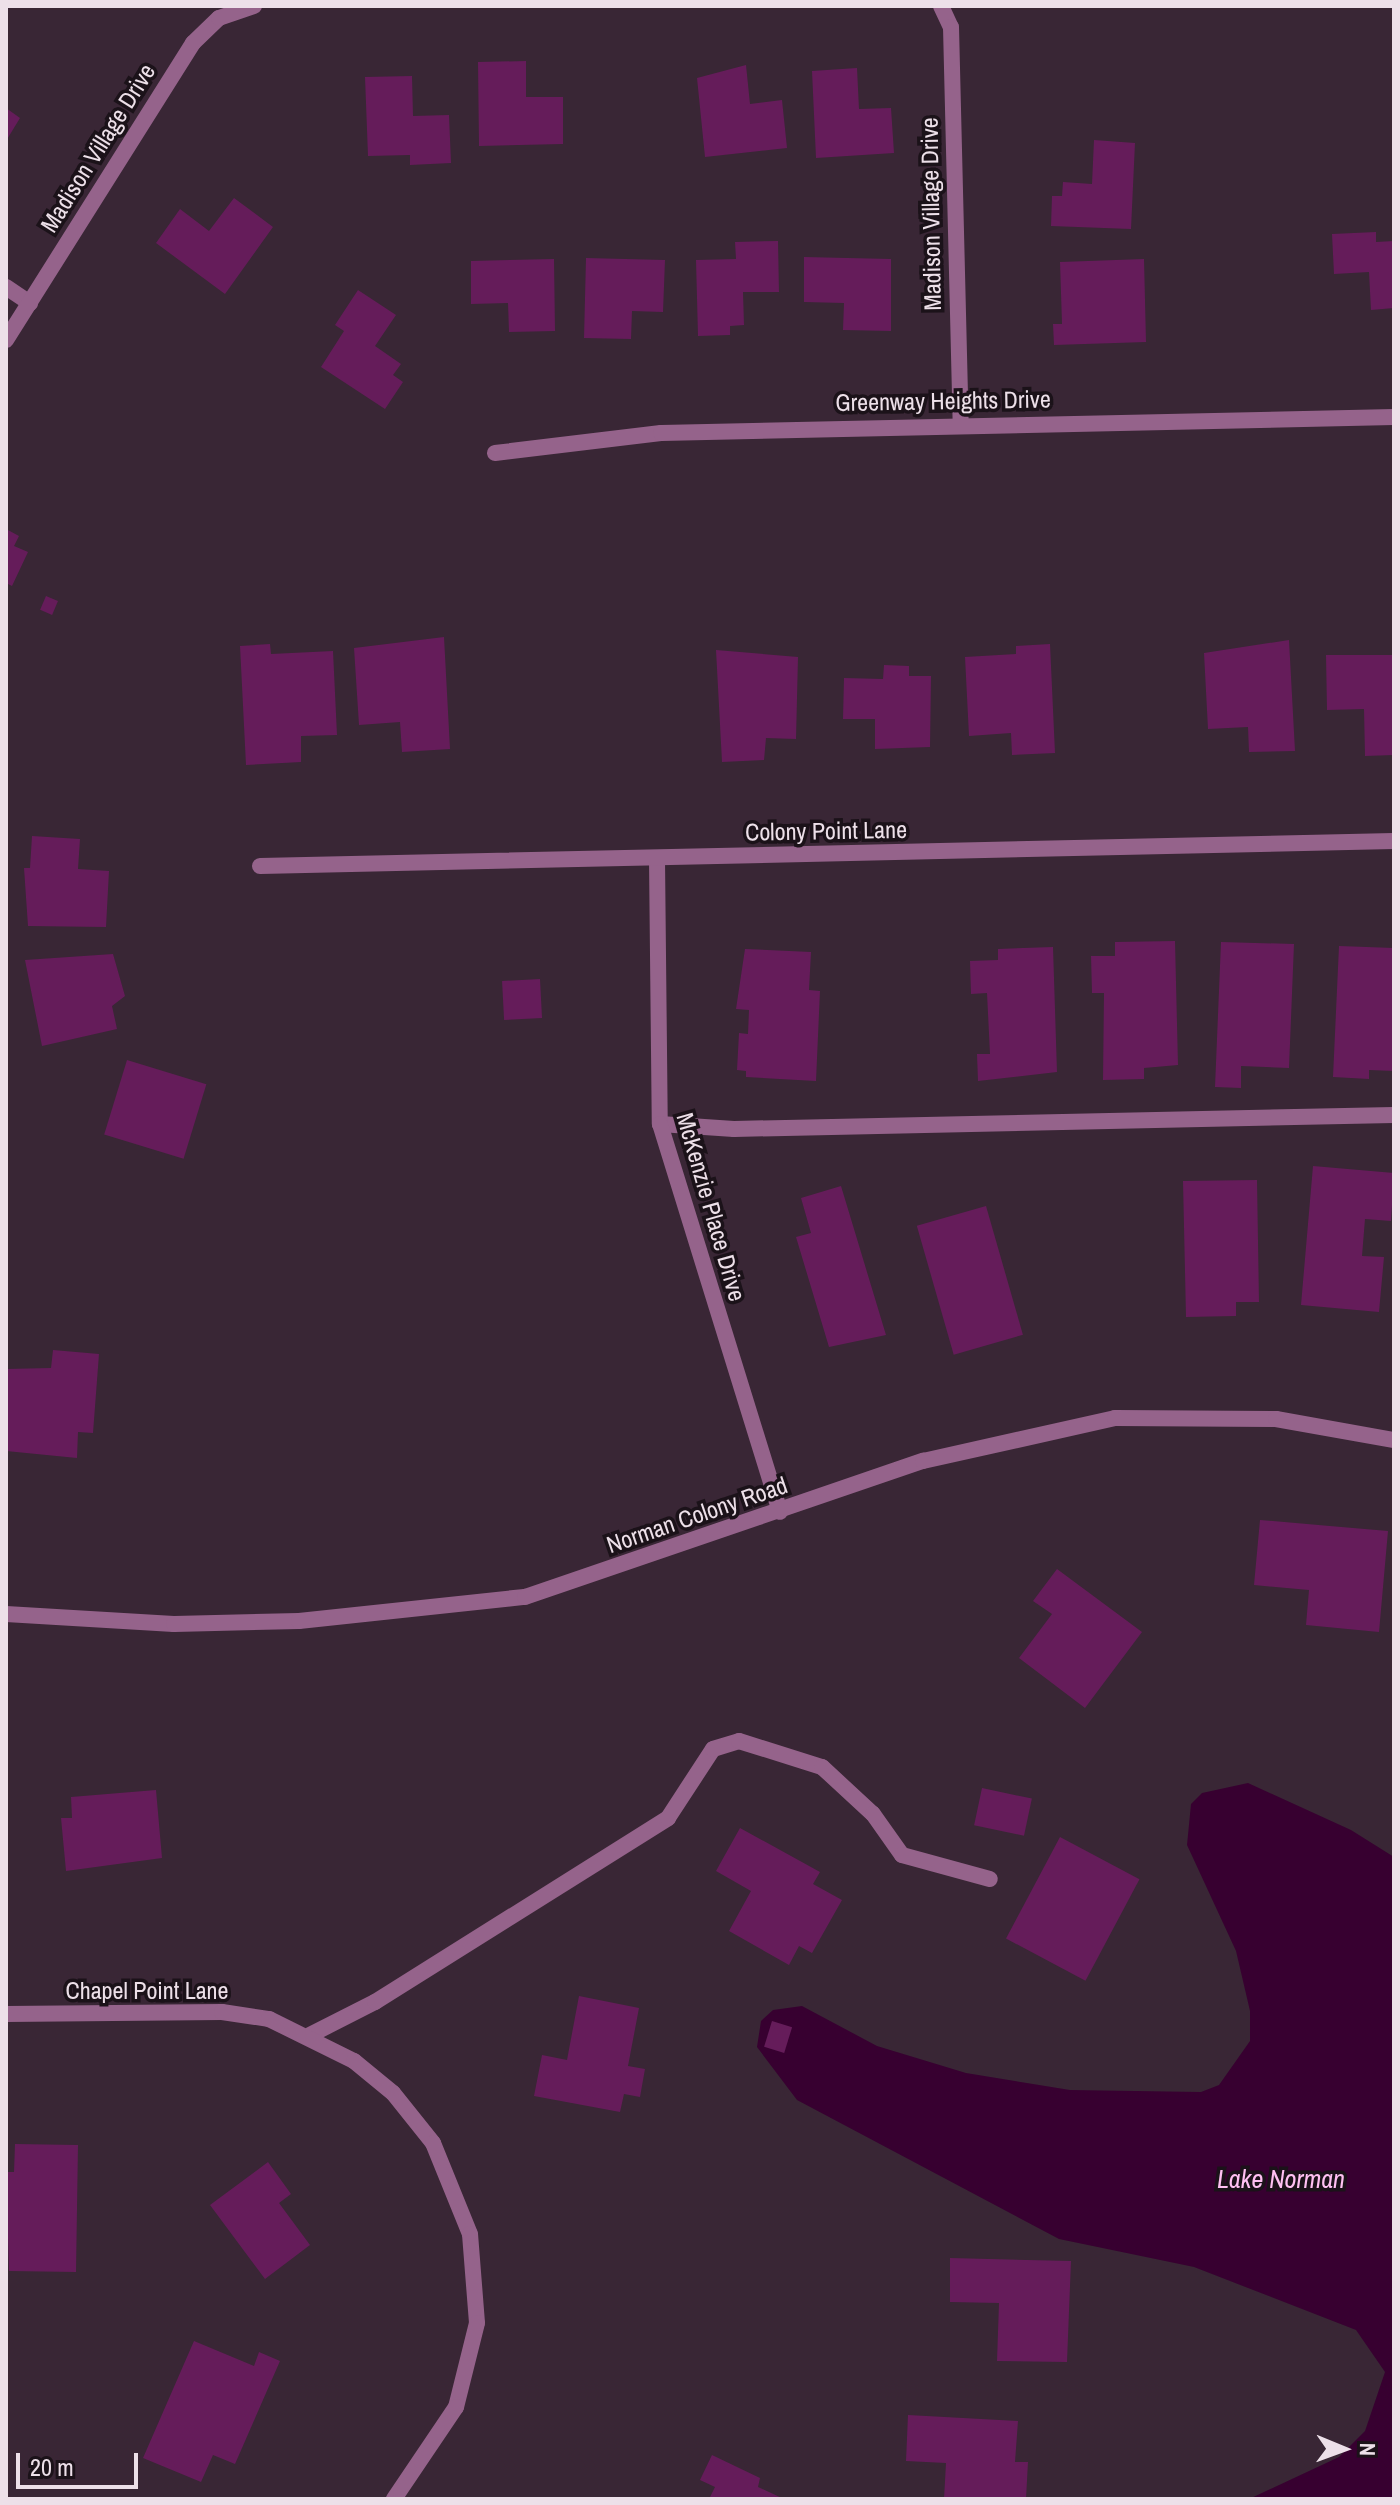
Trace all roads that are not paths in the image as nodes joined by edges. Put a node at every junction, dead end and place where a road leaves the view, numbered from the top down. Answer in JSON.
{"nodes":[{"id":1,"x":254,"y":6,"type":"edge"},
{"id":2,"x":941,"y":6,"type":"edge"},
{"id":3,"x":6,"y":287,"type":"edge"},
{"id":4,"x":30,"y":303,"type":"junction"},
{"id":5,"x":6,"y":340,"type":"edge"},
{"id":6,"x":1394,"y":417,"type":"edge"},
{"id":7,"x":961,"y":423,"type":"junction"},
{"id":8,"x":495,"y":453,"type":"dead end"},
{"id":9,"x":1394,"y":841,"type":"edge"},
{"id":10,"x":657,"y":859,"type":"junction"},
{"id":11,"x":260,"y":866,"type":"dead end"},
{"id":12,"x":1394,"y":1115,"type":"edge"},
{"id":13,"x":660,"y":1124,"type":"junction"},
{"id":14,"x":1394,"y":1440,"type":"edge"},
{"id":15,"x":780,"y":1512,"type":"junction"},
{"id":16,"x":6,"y":1614,"type":"edge"},
{"id":17,"x":990,"y":1879,"type":"dead end"},
{"id":18,"x":6,"y":2014,"type":"edge"},
{"id":19,"x":310,"y":2035,"type":"junction"},
{"id":20,"x":394,"y":2499,"type":"edge"}],
"edges":[{"from":1,"to":4,"type":"street","name":"Madison Village Drive"},
{"from":2,"to":7,"type":"street","name":"Madison Village Drive"},
{"from":3,"to":4,"type":"street"},
{"from":4,"to":5,"type":"street","name":"Madison Village Drive"},
{"from":6,"to":7,"type":"street","name":"Greenway Heights Drive"},
{"from":7,"to":8,"type":"street","name":"Greenway Heights Drive"},
{"from":9,"to":10,"type":"street","name":"Colony Point Lane"},
{"from":10,"to":11,"type":"street","name":"Colony Point Lane"},
{"from":10,"to":13,"type":"street","name":"McKenzie Place Drive"},
{"from":12,"to":13,"type":"street"},
{"from":13,"to":15,"type":"street","name":"McKenzie Place Drive"},
{"from":14,"to":15,"type":"street","name":"Norman Colony Road"},
{"from":15,"to":16,"type":"street","name":"Norman Colony Road"},
{"from":17,"to":19,"type":"street"},
{"from":18,"to":19,"type":"street","name":"Chapel Point Lane"},
{"from":19,"to":20,"type":"street","name":"Chapel Point Lane"}]}
